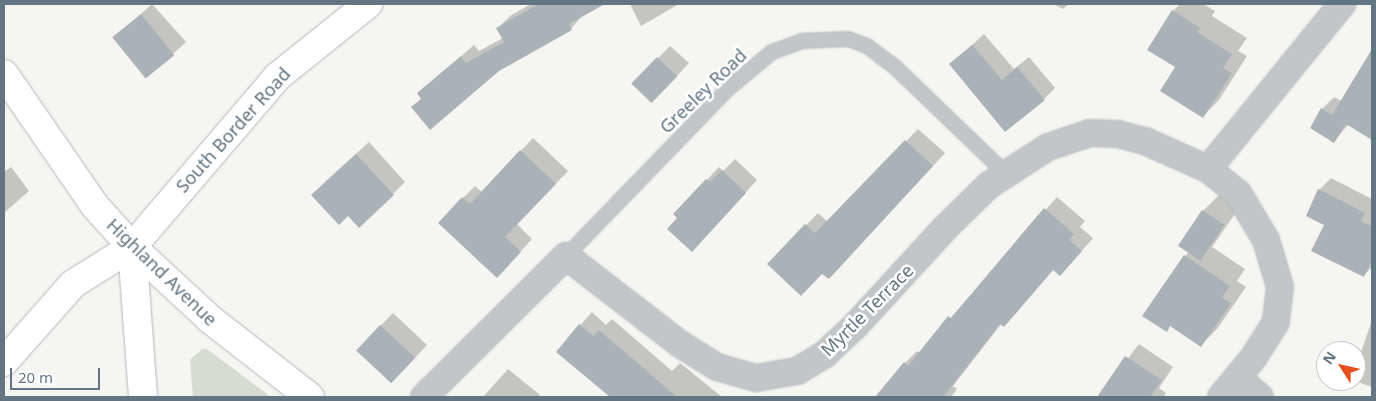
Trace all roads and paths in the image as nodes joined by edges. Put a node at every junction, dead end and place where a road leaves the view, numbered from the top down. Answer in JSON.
{"nodes":[{"id":1,"x":368,"y":4,"type":"edge"},
{"id":2,"x":1342,"y":4,"type":"edge"},
{"id":3,"x":4,"y":74,"type":"edge"},
{"id":4,"x":1208,"y":169,"type":"junction"},
{"id":5,"x":1005,"y":173,"type":"junction"},
{"id":6,"x":132,"y":247,"type":"junction"},
{"id":7,"x":566,"y":256,"type":"junction"},
{"id":8,"x":4,"y":362,"type":"edge"},
{"id":9,"x":1229,"y":388,"type":"edge"},
{"id":10,"x":143,"y":397,"type":"edge"},
{"id":11,"x":310,"y":397,"type":"edge"},
{"id":12,"x":424,"y":397,"type":"edge"},
{"id":13,"x":1260,"y":397,"type":"edge"}],
"edges":[{"from":1,"to":6,"type":"main road","name":"South Border Road"},
{"from":2,"to":4,"type":"street"},
{"from":3,"to":6,"type":"main road","name":"Highland Avenue"},
{"from":4,"to":5,"type":"street","name":"Myrtle Terrace"},
{"from":4,"to":9,"type":"street","name":"Myrtle Terrace"},
{"from":5,"to":7,"type":"street","name":"Myrtle Terrace"},
{"from":5,"to":7,"type":"lane","name":"Greeley Road"},
{"from":6,"to":8,"type":"main road","name":"South Border Road"},
{"from":6,"to":10,"type":"main road"},
{"from":6,"to":11,"type":"main road","name":"Highland Avenue"},
{"from":7,"to":12,"type":"street"},
{"from":9,"to":13,"type":"street"}]}
